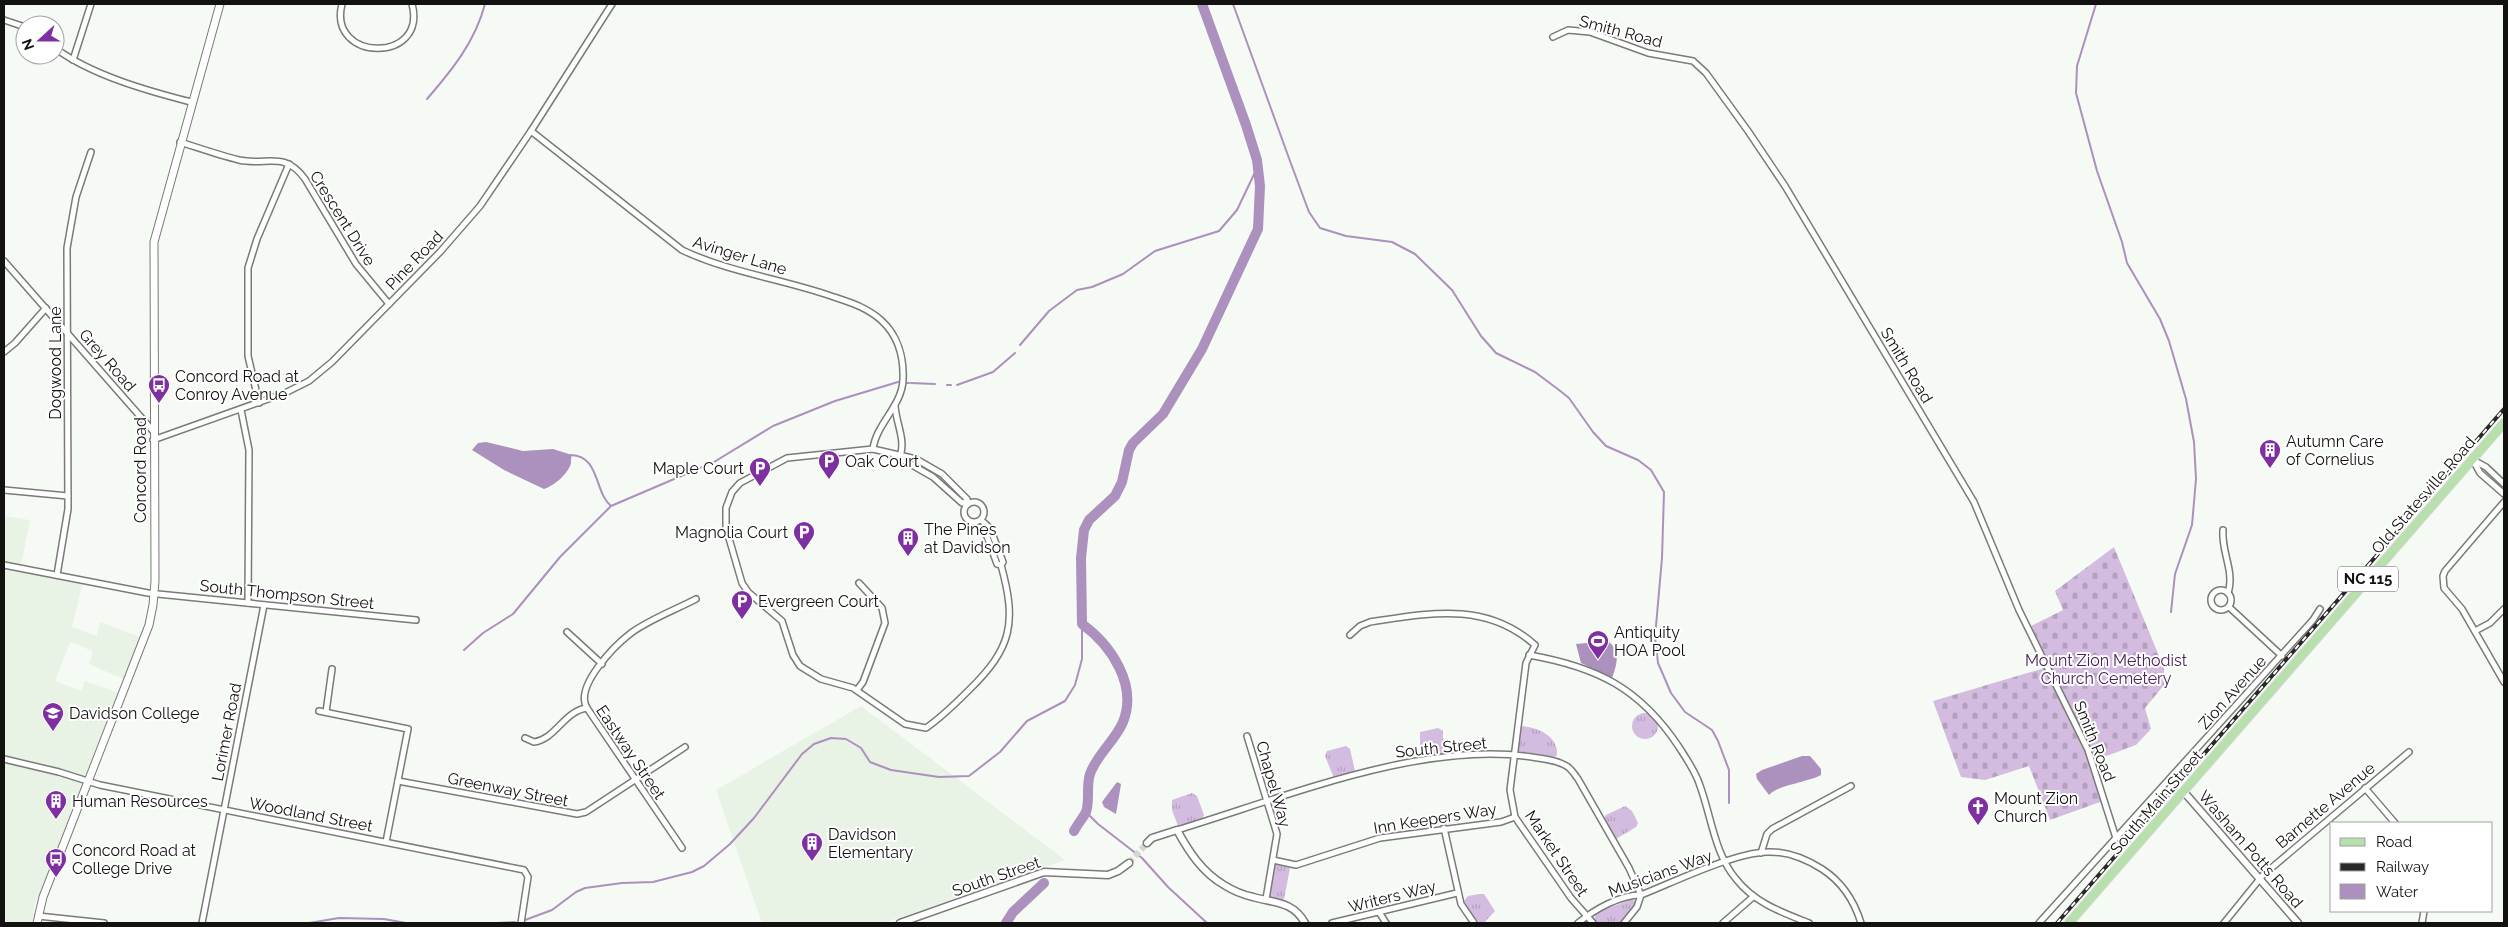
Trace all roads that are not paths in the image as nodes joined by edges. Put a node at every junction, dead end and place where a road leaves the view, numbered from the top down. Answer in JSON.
{"nodes":[{"id":1,"x":91,"y":4,"type":"edge"},
{"id":2,"x":220,"y":4,"type":"edge"},
{"id":3,"x":342,"y":4,"type":"edge"},
{"id":4,"x":412,"y":4,"type":"edge"},
{"id":5,"x":612,"y":4,"type":"edge"},
{"id":6,"x":1553,"y":37,"type":"dead end"},
{"id":7,"x":65,"y":55,"type":"edge"},
{"id":8,"x":73,"y":60,"type":"junction"},
{"id":9,"x":192,"y":102,"type":"junction"},
{"id":10,"x":531,"y":131,"type":"junction"},
{"id":11,"x":180,"y":142,"type":"junction"},
{"id":12,"x":91,"y":152,"type":"dead end"},
{"id":13,"x":288,"y":164,"type":"junction"},
{"id":14,"x":4,"y":261,"type":"edge"},
{"id":15,"x":388,"y":304,"type":"junction"},
{"id":16,"x":46,"y":308,"type":"junction"},
{"id":17,"x":66,"y":330,"type":"junction"},
{"id":18,"x":4,"y":352,"type":"edge"},
{"id":19,"x":259,"y":403,"type":"junction"},
{"id":20,"x":895,"y":406,"type":"junction"},
{"id":21,"x":240,"y":410,"type":"junction"},
{"id":22,"x":2504,"y":423,"type":"edge"},
{"id":23,"x":153,"y":431,"type":"junction"},
{"id":24,"x":153,"y":440,"type":"junction"},
{"id":25,"x":874,"y":449,"type":"junction"},
{"id":26,"x":901,"y":457,"type":"junction"},
{"id":27,"x":2473,"y":460,"type":"junction"},
{"id":28,"x":2504,"y":484,"type":"edge"},
{"id":29,"x":4,"y":490,"type":"edge"},
{"id":30,"x":2504,"y":494,"type":"edge"},
{"id":31,"x":68,"y":496,"type":"junction"},
{"id":32,"x":2504,"y":502,"type":"edge"},
{"id":33,"x":968,"y":503,"type":"junction"},
{"id":34,"x":983,"y":522,"type":"junction"},
{"id":35,"x":2223,"y":530,"type":"dead end"},
{"id":36,"x":4,"y":565,"type":"edge"},
{"id":37,"x":57,"y":575,"type":"junction"},
{"id":38,"x":858,"y":583,"type":"dead end"},
{"id":39,"x":154,"y":593,"type":"junction"},
{"id":40,"x":2228,"y":593,"type":"junction"},
{"id":41,"x":696,"y":599,"type":"dead end"},
{"id":42,"x":248,"y":603,"type":"junction"},
{"id":43,"x":264,"y":605,"type":"junction"},
{"id":44,"x":2229,"y":607,"type":"junction"},
{"id":45,"x":2320,"y":609,"type":"dead end"},
{"id":46,"x":2504,"y":609,"type":"edge"},
{"id":47,"x":416,"y":620,"type":"dead end"},
{"id":48,"x":2475,"y":631,"type":"junction"},
{"id":49,"x":567,"y":632,"type":"dead end"},
{"id":50,"x":1350,"y":635,"type":"dead end"},
{"id":51,"x":1529,"y":655,"type":"junction"},
{"id":52,"x":2282,"y":656,"type":"junction"},
{"id":53,"x":602,"y":664,"type":"junction"},
{"id":54,"x":332,"y":669,"type":"dead end"},
{"id":55,"x":2504,"y":682,"type":"edge"},
{"id":56,"x":857,"y":690,"type":"junction"},
{"id":57,"x":2264,"y":698,"type":"joint"},
{"id":58,"x":586,"y":708,"type":"junction"},
{"id":59,"x":319,"y":710,"type":"dead end"},
{"id":60,"x":326,"y":712,"type":"junction"},
{"id":61,"x":1247,"y":736,"type":"dead end"},
{"id":62,"x":525,"y":738,"type":"dead end"},
{"id":63,"x":685,"y":747,"type":"dead end"},
{"id":64,"x":2408,"y":752,"type":"dead end"},
{"id":65,"x":1513,"y":754,"type":"junction"},
{"id":66,"x":4,"y":759,"type":"edge"},
{"id":67,"x":635,"y":779,"type":"junction"},
{"id":68,"x":398,"y":781,"type":"junction"},
{"id":69,"x":89,"y":782,"type":"junction"},
{"id":70,"x":1851,"y":786,"type":"dead end"},
{"id":71,"x":2365,"y":788,"type":"junction"},
{"id":72,"x":2184,"y":792,"type":"junction"},
{"id":73,"x":1269,"y":802,"type":"junction"},
{"id":74,"x":224,"y":810,"type":"junction"},
{"id":75,"x":1516,"y":817,"type":"junction"},
{"id":76,"x":2394,"y":822,"type":"edge"},
{"id":77,"x":1444,"y":828,"type":"junction"},
{"id":78,"x":1178,"y":830,"type":"junction"},
{"id":79,"x":2116,"y":838,"type":"junction"},
{"id":80,"x":386,"y":842,"type":"junction"},
{"id":81,"x":1147,"y":842,"type":"tunnel mouth"},
{"id":82,"x":682,"y":848,"type":"dead end"},
{"id":83,"x":1761,"y":853,"type":"junction"},
{"id":84,"x":1273,"y":860,"type":"junction"},
{"id":85,"x":1725,"y":862,"type":"junction"},
{"id":86,"x":1129,"y":863,"type":"tunnel mouth"},
{"id":87,"x":2260,"y":879,"type":"junction"},
{"id":88,"x":1457,"y":893,"type":"junction"},
{"id":89,"x":1641,"y":895,"type":"junction"},
{"id":90,"x":1753,"y":897,"type":"junction"},
{"id":91,"x":1266,"y":899,"type":"junction"},
{"id":92,"x":1379,"y":912,"type":"junction"},
{"id":93,"x":1587,"y":916,"type":"junction"},
{"id":94,"x":37,"y":920,"type":"edge"},
{"id":95,"x":104,"y":923,"type":"edge"},
{"id":96,"x":202,"y":923,"type":"edge"},
{"id":97,"x":520,"y":923,"type":"edge"},
{"id":98,"x":900,"y":923,"type":"edge"},
{"id":99,"x":1305,"y":923,"type":"edge"},
{"id":100,"x":1332,"y":923,"type":"edge"},
{"id":101,"x":1386,"y":923,"type":"edge"},
{"id":102,"x":1474,"y":923,"type":"edge"},
{"id":103,"x":1578,"y":923,"type":"edge"},
{"id":104,"x":1593,"y":923,"type":"edge"},
{"id":105,"x":1624,"y":923,"type":"edge"},
{"id":106,"x":1723,"y":923,"type":"edge"},
{"id":107,"x":1809,"y":923,"type":"edge"},
{"id":108,"x":1860,"y":923,"type":"edge"},
{"id":109,"x":2039,"y":923,"type":"edge"},
{"id":110,"x":2069,"y":923,"type":"edge"},
{"id":111,"x":2224,"y":923,"type":"edge"},
{"id":112,"x":2298,"y":923,"type":"edge"}],
"edges":[{"from":1,"to":8,"type":"street"},
{"from":2,"to":9,"type":"main road","name":"Concord Road"},
{"from":3,"to":4,"type":"street"},
{"from":5,"to":10,"type":"street","name":"Pine Road"},
{"from":6,"to":79,"type":"street","name":"Smith Road"},
{"from":7,"to":8,"type":"street"},
{"from":8,"to":9,"type":"street"},
{"from":9,"to":11,"type":"main road","name":"Concord Road"},
{"from":10,"to":15,"type":"street","name":"Pine Road"},
{"from":10,"to":20,"type":"street","name":"Avinger Lane"},
{"from":11,"to":13,"type":"street","name":"Crescent Drive"},
{"from":11,"to":23,"type":"main road","name":"Concord Road"},
{"from":12,"to":17,"type":"street","name":"Dogwood Lane"},
{"from":13,"to":15,"type":"street","name":"Crescent Drive"},
{"from":13,"to":19,"type":"street"},
{"from":14,"to":16,"type":"street","name":"Grey Road"},
{"from":15,"to":19,"type":"street","name":"Pine Road"},
{"from":16,"to":17,"type":"street","name":"Grey Road"},
{"from":16,"to":18,"type":"street"},
{"from":17,"to":23,"type":"street","name":"Grey Road"},
{"from":17,"to":31,"type":"street","name":"Dogwood Lane"},
{"from":19,"to":21,"type":"street","name":"Pine Road"},
{"from":20,"to":25,"type":"street","name":"Avinger Lane"},
{"from":20,"to":26,"type":"street","name":"Avinger Lane"},
{"from":21,"to":24,"type":"street","name":"Pine Road"},
{"from":21,"to":42,"type":"street"},
{"from":22,"to":27,"type":"main road","name":"Old Statesville Road","number":"NC 115"},
{"from":23,"to":24,"type":"main road","name":"Concord Road"},
{"from":24,"to":39,"type":"main road","name":"Concord Road"},
{"from":25,"to":26,"type":"street"},
{"from":25,"to":56,"type":"street"},
{"from":26,"to":33,"type":"street"},
{"from":27,"to":28,"type":"street"},
{"from":27,"to":30,"type":"street"},
{"from":27,"to":57,"type":"main road","name":"Old Statesville Road","number":"NC 115"},
{"from":29,"to":31,"type":"street"},
{"from":31,"to":37,"type":"street","name":"Dogwood Lane"},
{"from":32,"to":48,"type":"street"},
{"from":33,"to":34,"type":"street"},
{"from":33,"to":34,"type":"street"},
{"from":34,"to":56,"type":"street"},
{"from":35,"to":40,"type":"street"},
{"from":36,"to":37,"type":"street","name":"South Thompson Street"},
{"from":37,"to":39,"type":"street","name":"South Thompson Street"},
{"from":38,"to":56,"type":"street"},
{"from":39,"to":42,"type":"street","name":"South Thompson Street"},
{"from":39,"to":69,"type":"main road","name":"Concord Road"},
{"from":40,"to":44,"type":"street"},
{"from":40,"to":44,"type":"street"},
{"from":41,"to":53,"type":"street","name":"Eastway Street"},
{"from":42,"to":43,"type":"street","name":"South Thompson Street"},
{"from":43,"to":47,"type":"street","name":"South Thompson Street"},
{"from":43,"to":74,"type":"street","name":"Lorimer Road"},
{"from":44,"to":52,"type":"street"},
{"from":45,"to":52,"type":"street","name":"Zion Avenue"},
{"from":46,"to":48,"type":"street"},
{"from":48,"to":55,"type":"street"},
{"from":49,"to":53,"type":"street"},
{"from":50,"to":51,"type":"street","name":"Market Street"},
{"from":51,"to":65,"type":"street","name":"Market Street"},
{"from":51,"to":85,"type":"street"},
{"from":52,"to":79,"type":"street","name":"Zion Avenue"},
{"from":53,"to":58,"type":"street","name":"Eastway Street"},
{"from":54,"to":60,"type":"street"},
{"from":57,"to":72,"type":"main road","name":"South Main Street","number":"NC 115"},
{"from":58,"to":62,"type":"street"},
{"from":58,"to":67,"type":"street","name":"Eastway Street"},
{"from":59,"to":60,"type":"street"},
{"from":60,"to":68,"type":"street"},
{"from":61,"to":73,"type":"street","name":"Chapel Way"},
{"from":63,"to":67,"type":"street","name":"Greenway Street"},
{"from":64,"to":71,"type":"street","name":"Barnette Avenue"},
{"from":65,"to":73,"type":"street","name":"South Street"},
{"from":65,"to":75,"type":"street","name":"Market Street"},
{"from":65,"to":89,"type":"street","name":"South Street"},
{"from":66,"to":69,"type":"street","name":"Woodland Street"},
{"from":67,"to":68,"type":"street","name":"Greenway Street"},
{"from":67,"to":82,"type":"street","name":"Eastway Street"},
{"from":68,"to":80,"type":"street"},
{"from":69,"to":74,"type":"street","name":"Woodland Street"},
{"from":69,"to":94,"type":"main road","name":"Concord Road"},
{"from":70,"to":83,"type":"street"},
{"from":71,"to":76,"type":"street"},
{"from":71,"to":87,"type":"street","name":"Barnette Avenue"},
{"from":72,"to":87,"type":"street","name":"Washam Potts Road"},
{"from":72,"to":110,"type":"main road","name":"South Main Street","number":"NC 115"},
{"from":73,"to":78,"type":"street","name":"South Street"},
{"from":73,"to":84,"type":"street","name":"Chapel Way"},
{"from":74,"to":80,"type":"street","name":"Woodland Street"},
{"from":74,"to":96,"type":"street","name":"Lorimer Road"},
{"from":75,"to":77,"type":"street","name":"Inn Keepers Way"},
{"from":75,"to":93,"type":"street","name":"Market Street"},
{"from":77,"to":84,"type":"street","name":"Inn Keepers Way"},
{"from":77,"to":88,"type":"street"},
{"from":78,"to":81,"type":"street","name":"South Street"},
{"from":78,"to":91,"type":"street"},
{"from":79,"to":109,"type":"street","name":"Zion Avenue"},
{"from":80,"to":97,"type":"street","name":"Woodland Street"},
{"from":83,"to":85,"type":"street","name":"Musicians Way"},
{"from":83,"to":108,"type":"street","name":"Musicians Way"},
{"from":84,"to":91,"type":"street","name":"Chapel Way"},
{"from":85,"to":89,"type":"street","name":"Musicians Way"},
{"from":85,"to":90,"type":"street"},
{"from":86,"to":98,"type":"street","name":"South Street"},
{"from":87,"to":111,"type":"street","name":"Barnette Avenue"},
{"from":87,"to":112,"type":"street","name":"Washam Potts Road"},
{"from":88,"to":92,"type":"street","name":"Writers Way"},
{"from":88,"to":102,"type":"street"},
{"from":89,"to":93,"type":"street","name":"Musicians Way"},
{"from":89,"to":105,"type":"street"},
{"from":90,"to":106,"type":"street"},
{"from":90,"to":107,"type":"street"},
{"from":91,"to":99,"type":"street"},
{"from":92,"to":100,"type":"street","name":"Writers Way"},
{"from":92,"to":101,"type":"street"},
{"from":93,"to":103,"type":"street","name":"Musicians Way"},
{"from":93,"to":104,"type":"street","name":"Market Street"},
{"from":94,"to":95,"type":"street"}]}
